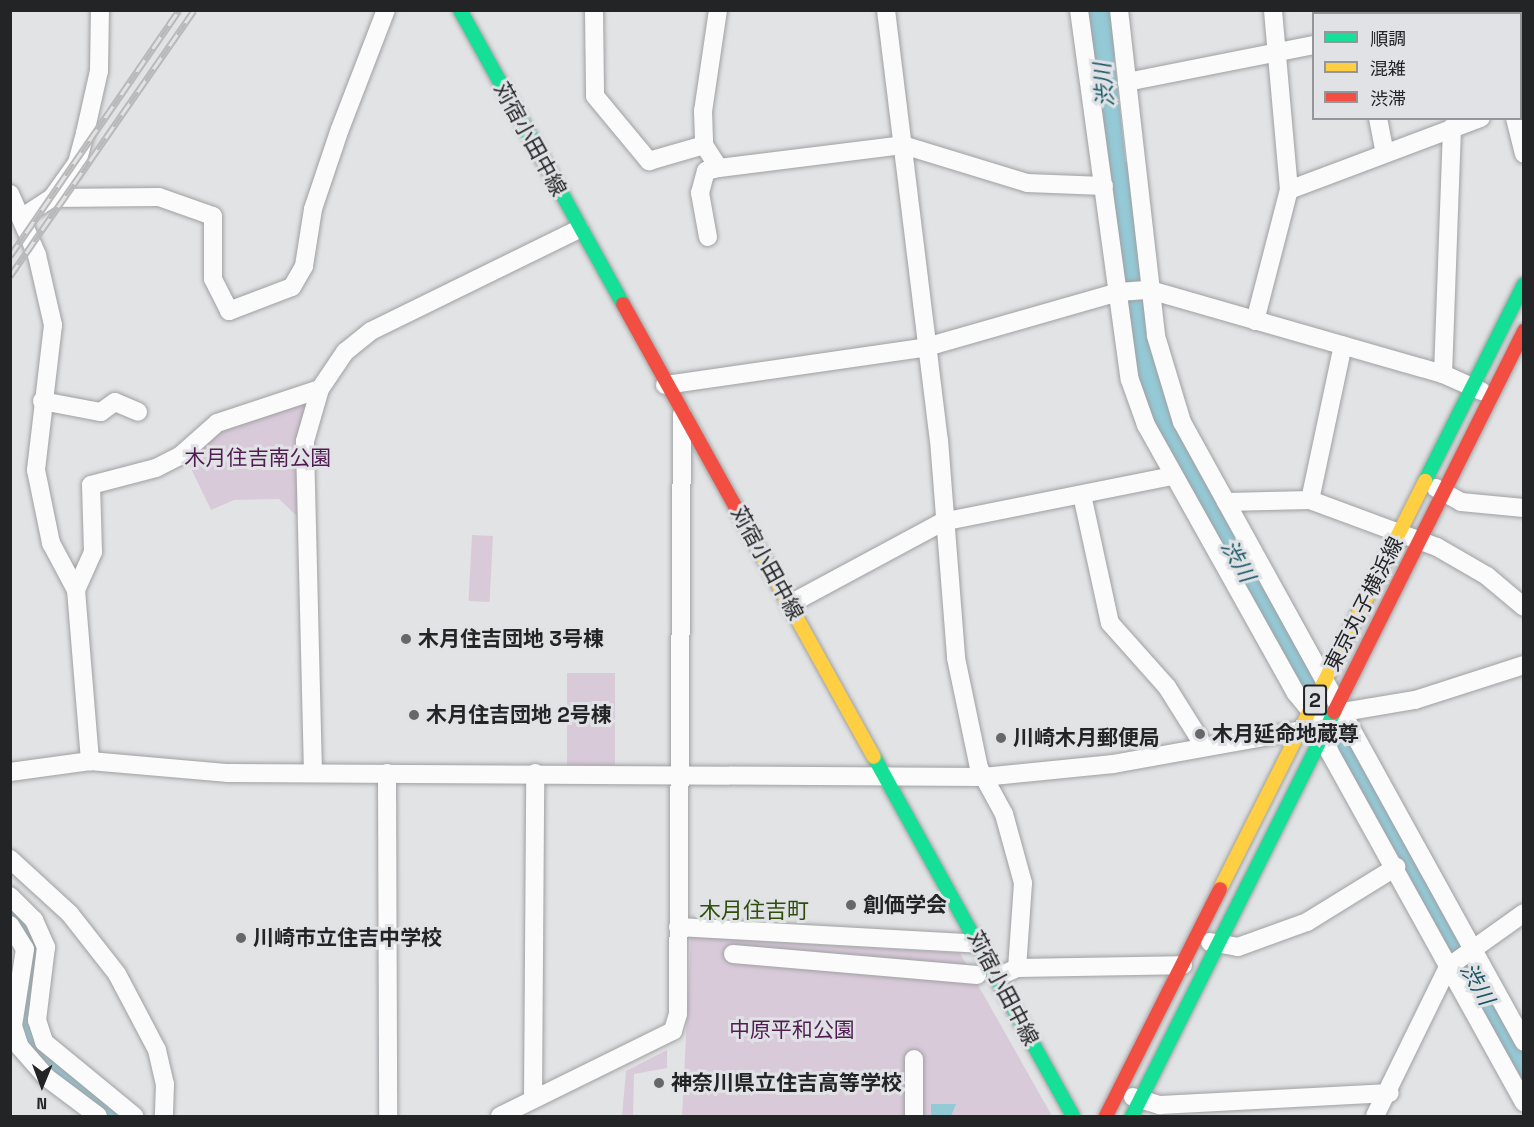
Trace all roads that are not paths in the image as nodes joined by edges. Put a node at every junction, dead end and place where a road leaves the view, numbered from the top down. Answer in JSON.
{"nodes":[{"id":1,"x":100,"y":10,"type":"edge"},
{"id":2,"x":386,"y":10,"type":"edge"},
{"id":3,"x":460,"y":10,"type":"edge"},
{"id":4,"x":594,"y":10,"type":"edge"},
{"id":5,"x":718,"y":10,"type":"edge"},
{"id":6,"x":886,"y":10,"type":"edge"},
{"id":7,"x":1079,"y":10,"type":"edge"},
{"id":8,"x":1119,"y":10,"type":"edge"},
{"id":9,"x":1273,"y":10,"type":"edge"},
{"id":10,"x":1312,"y":45,"type":"edge"},
{"id":11,"x":1276,"y":53,"type":"junction"},
{"id":12,"x":1127,"y":82,"type":"junction"},
{"id":13,"x":1378,"y":120,"type":"edge"},
{"id":14,"x":1475,"y":120,"type":"edge"},
{"id":15,"x":1516,"y":120,"type":"edge"},
{"id":16,"x":1452,"y":127,"type":"junction"},
{"id":17,"x":903,"y":145,"type":"junction"},
{"id":18,"x":704,"y":146,"type":"junction"},
{"id":19,"x":1385,"y":153,"type":"junction"},
{"id":20,"x":1524,"y":154,"type":"edge"},
{"id":21,"x":720,"y":168,"type":"junction"},
{"id":22,"x":1104,"y":186,"type":"junction"},
{"id":23,"x":1289,"y":190,"type":"junction"},
{"id":24,"x":10,"y":194,"type":"edge"},
{"id":25,"x":52,"y":198,"type":"junction"},
{"id":26,"x":24,"y":216,"type":"junction"},
{"id":27,"x":579,"y":229,"type":"junction"},
{"id":28,"x":708,"y":237,"type":"dead end"},
{"id":29,"x":1524,"y":284,"type":"edge"},
{"id":30,"x":1150,"y":290,"type":"junction"},
{"id":31,"x":1118,"y":292,"type":"junction"},
{"id":32,"x":1255,"y":321,"type":"junction"},
{"id":33,"x":1524,"y":331,"type":"edge"},
{"id":34,"x":1343,"y":345,"type":"junction"},
{"id":35,"x":923,"y":348,"type":"junction"},
{"id":36,"x":1443,"y":374,"type":"junction"},
{"id":37,"x":665,"y":385,"type":"junction"},
{"id":38,"x":1471,"y":387,"type":"junction"},
{"id":39,"x":320,"y":389,"type":"junction"},
{"id":40,"x":1491,"y":396,"type":"junction"},
{"id":41,"x":42,"y":401,"type":"junction"},
{"id":42,"x":682,"y":411,"type":"junction"},
{"id":43,"x":138,"y":412,"type":"dead end"},
{"id":44,"x":1173,"y":476,"type":"junction"},
{"id":45,"x":1426,"y":482,"type":"junction"},
{"id":46,"x":1443,"y":492,"type":"junction"},
{"id":47,"x":1082,"y":495,"type":"junction"},
{"id":48,"x":1310,"y":500,"type":"junction"},
{"id":49,"x":1227,"y":504,"type":"junction"},
{"id":50,"x":1524,"y":508,"type":"edge"},
{"id":51,"x":942,"y":522,"type":"junction"},
{"id":52,"x":1199,"y":523,"type":"junction"},
{"id":53,"x":1400,"y":532,"type":"junction"},
{"id":54,"x":1420,"y":540,"type":"junction"},
{"id":55,"x":76,"y":591,"type":"junction"},
{"id":56,"x":790,"y":604,"type":"junction"},
{"id":57,"x":1524,"y":607,"type":"edge"},
{"id":58,"x":1524,"y":665,"type":"edge"},
{"id":59,"x":1325,"y":680,"type":"junction"},
{"id":60,"x":1341,"y":707,"type":"junction"},
{"id":61,"x":1310,"y":711,"type":"junction"},
{"id":62,"x":1301,"y":729,"type":"junction"},
{"id":63,"x":1325,"y":729,"type":"junction"},
{"id":64,"x":1204,"y":746,"type":"junction"},
{"id":65,"x":90,"y":761,"type":"junction"},
{"id":66,"x":10,"y":772,"type":"edge"},
{"id":67,"x":313,"y":772,"type":"junction"},
{"id":68,"x":387,"y":773,"type":"junction"},
{"id":69,"x":535,"y":774,"type":"junction"},
{"id":70,"x":678,"y":774,"type":"junction"},
{"id":71,"x":884,"y":774,"type":"junction"},
{"id":72,"x":983,"y":777,"type":"junction"},
{"id":73,"x":10,"y":859,"type":"edge"},
{"id":74,"x":1396,"y":867,"type":"junction"},
{"id":75,"x":10,"y":896,"type":"edge"},
{"id":76,"x":1524,"y":913,"type":"edge"},
{"id":77,"x":10,"y":925,"type":"edge"},
{"id":78,"x":678,"y":927,"type":"junction"},
{"id":79,"x":1198,"y":936,"type":"junction"},
{"id":80,"x":979,"y":944,"type":"junction"},
{"id":81,"x":1216,"y":946,"type":"junction"},
{"id":82,"x":1474,"y":951,"type":"junction"},
{"id":83,"x":733,"y":954,"type":"dead end"},
{"id":84,"x":1183,"y":965,"type":"junction"},
{"id":85,"x":1448,"y":967,"type":"junction"},
{"id":86,"x":1017,"y":968,"type":"junction"},
{"id":87,"x":977,"y":975,"type":"dead end"},
{"id":88,"x":998,"y":976,"type":"junction"},
{"id":89,"x":1524,"y":1042,"type":"edge"},
{"id":90,"x":914,"y":1059,"type":"dead end"},
{"id":91,"x":1120,"y":1090,"type":"junction"},
{"id":92,"x":1390,"y":1093,"type":"junction"},
{"id":93,"x":532,"y":1099,"type":"junction"},
{"id":94,"x":1524,"y":1103,"type":"edge"},
{"id":95,"x":1136,"y":1108,"type":"edge"},
{"id":96,"x":98,"y":1116,"type":"edge"},
{"id":97,"x":134,"y":1116,"type":"edge"},
{"id":98,"x":164,"y":1116,"type":"edge"},
{"id":99,"x":388,"y":1116,"type":"edge"},
{"id":100,"x":500,"y":1116,"type":"edge"},
{"id":101,"x":914,"y":1116,"type":"edge"},
{"id":102,"x":1073,"y":1116,"type":"edge"},
{"id":103,"x":1106,"y":1116,"type":"edge"},
{"id":104,"x":1375,"y":1116,"type":"edge"}],
"edges":[{"from":1,"to":25,"type":"street"},
{"from":2,"to":25,"type":"street"},
{"from":3,"to":27,"type":"main road","name":"苅宿小田中線"},
{"from":4,"to":18,"type":"street"},
{"from":5,"to":18,"type":"street"},
{"from":6,"to":17,"type":"street"},
{"from":7,"to":22,"type":"street"},
{"from":8,"to":12,"type":"street"},
{"from":9,"to":11,"type":"street"},
{"from":10,"to":11,"type":"street"},
{"from":11,"to":12,"type":"street"},
{"from":11,"to":23,"type":"street"},
{"from":12,"to":30,"type":"street"},
{"from":13,"to":19,"type":"street"},
{"from":14,"to":16,"type":"street"},
{"from":15,"to":20,"type":"street"},
{"from":16,"to":19,"type":"street"},
{"from":16,"to":36,"type":"street"},
{"from":17,"to":21,"type":"street"},
{"from":17,"to":22,"type":"street"},
{"from":17,"to":35,"type":"street"},
{"from":18,"to":21,"type":"street"},
{"from":19,"to":23,"type":"street"},
{"from":21,"to":28,"type":"street"},
{"from":22,"to":31,"type":"street"},
{"from":23,"to":32,"type":"street"},
{"from":24,"to":26,"type":"street"},
{"from":25,"to":26,"type":"street"},
{"from":26,"to":41,"type":"street"},
{"from":27,"to":37,"type":"main road","name":"苅宿小田中線"},
{"from":27,"to":39,"type":"street"},
{"from":29,"to":38,"type":"main road","name":"東京丸子横浜線","number":"2"},
{"from":30,"to":31,"type":"street"},
{"from":30,"to":32,"type":"street"},
{"from":30,"to":49,"type":"street"},
{"from":31,"to":35,"type":"street"},
{"from":31,"to":44,"type":"street"},
{"from":32,"to":34,"type":"street"},
{"from":33,"to":40,"type":"main road","name":"東京丸子横浜線","number":"2"},
{"from":34,"to":36,"type":"street"},
{"from":34,"to":48,"type":"street"},
{"from":35,"to":37,"type":"street"},
{"from":35,"to":51,"type":"street"},
{"from":36,"to":38,"type":"street"},
{"from":37,"to":42,"type":"main road","name":"苅宿小田中線"},
{"from":38,"to":40,"type":"street"},
{"from":38,"to":45,"type":"main road","name":"東京丸子横浜線","number":"2"},
{"from":39,"to":55,"type":"street"},
{"from":39,"to":67,"type":"street"},
{"from":40,"to":46,"type":"main road","name":"東京丸子横浜線","number":"2"},
{"from":41,"to":43,"type":"street"},
{"from":41,"to":55,"type":"street"},
{"from":42,"to":56,"type":"main road","name":"苅宿小田中線"},
{"from":42,"to":70,"type":"street"},
{"from":44,"to":47,"type":"street"},
{"from":44,"to":52,"type":"street"},
{"from":45,"to":46,"type":"street"},
{"from":45,"to":53,"type":"main road","name":"東京丸子横浜線","number":"2"},
{"from":46,"to":50,"type":"street"},
{"from":46,"to":54,"type":"main road","name":"東京丸子横浜線","number":"2"},
{"from":47,"to":51,"type":"street"},
{"from":47,"to":64,"type":"street"},
{"from":48,"to":49,"type":"street"},
{"from":48,"to":53,"type":"street"},
{"from":49,"to":52,"type":"street"},
{"from":49,"to":59,"type":"street"},
{"from":51,"to":56,"type":"street"},
{"from":51,"to":72,"type":"street"},
{"from":52,"to":61,"type":"street"},
{"from":53,"to":54,"type":"street"},
{"from":53,"to":59,"type":"main road","name":"東京丸子横浜線","number":"2"},
{"from":54,"to":57,"type":"street"},
{"from":54,"to":60,"type":"main road","name":"東京丸子横浜線","number":"2"},
{"from":55,"to":65,"type":"street"},
{"from":56,"to":71,"type":"main road","name":"苅宿小田中線"},
{"from":58,"to":60,"type":"street"},
{"from":59,"to":60,"type":"street"},
{"from":59,"to":61,"type":"main road","name":"東京丸子横浜線","number":"2"},
{"from":60,"to":63,"type":"street"},
{"from":60,"to":82,"type":"street"},
{"from":61,"to":62,"type":"main road","name":"東京丸子横浜線","number":"2"},
{"from":61,"to":63,"type":"street"},
{"from":62,"to":63,"type":"street"},
{"from":62,"to":64,"type":"street"},
{"from":62,"to":79,"type":"main road","name":"東京丸子横浜線","number":"2"},
{"from":63,"to":74,"type":"street"},
{"from":63,"to":81,"type":"main road","number":"2"},
{"from":64,"to":72,"type":"street"},
{"from":65,"to":66,"type":"street"},
{"from":65,"to":67,"type":"street"},
{"from":67,"to":68,"type":"street"},
{"from":68,"to":69,"type":"street"},
{"from":68,"to":99,"type":"street"},
{"from":69,"to":70,"type":"street"},
{"from":69,"to":93,"type":"street"},
{"from":70,"to":71,"type":"street"},
{"from":70,"to":78,"type":"street"},
{"from":71,"to":72,"type":"street"},
{"from":71,"to":80,"type":"main road","name":"苅宿小田中線"},
{"from":72,"to":86,"type":"street"},
{"from":73,"to":98,"type":"street"},
{"from":74,"to":81,"type":"street"},
{"from":74,"to":85,"type":"street"},
{"from":75,"to":97,"type":"street"},
{"from":76,"to":82,"type":"street"},
{"from":77,"to":96,"type":"street"},
{"from":78,"to":80,"type":"street"},
{"from":78,"to":93,"type":"street"},
{"from":79,"to":81,"type":"street"},
{"from":79,"to":84,"type":"main road","name":"東京丸子横浜線","number":"2"},
{"from":80,"to":88,"type":"main road","name":"苅宿小田中線"},
{"from":81,"to":95,"type":"main road","number":"2"},
{"from":82,"to":85,"type":"street"},
{"from":82,"to":89,"type":"street"},
{"from":83,"to":87,"type":"street"},
{"from":84,"to":86,"type":"street"},
{"from":84,"to":91,"type":"main road","name":"東京丸子横浜線","number":"2"},
{"from":85,"to":92,"type":"street"},
{"from":85,"to":94,"type":"street"},
{"from":86,"to":88,"type":"street"},
{"from":88,"to":102,"type":"main road","name":"苅宿小田中線"},
{"from":90,"to":101,"type":"street"},
{"from":91,"to":95,"type":"street"},
{"from":91,"to":103,"type":"main road","name":"東京丸子横浜線","number":"2"},
{"from":92,"to":95,"type":"street"},
{"from":92,"to":104,"type":"street"},
{"from":93,"to":100,"type":"street"}]}
